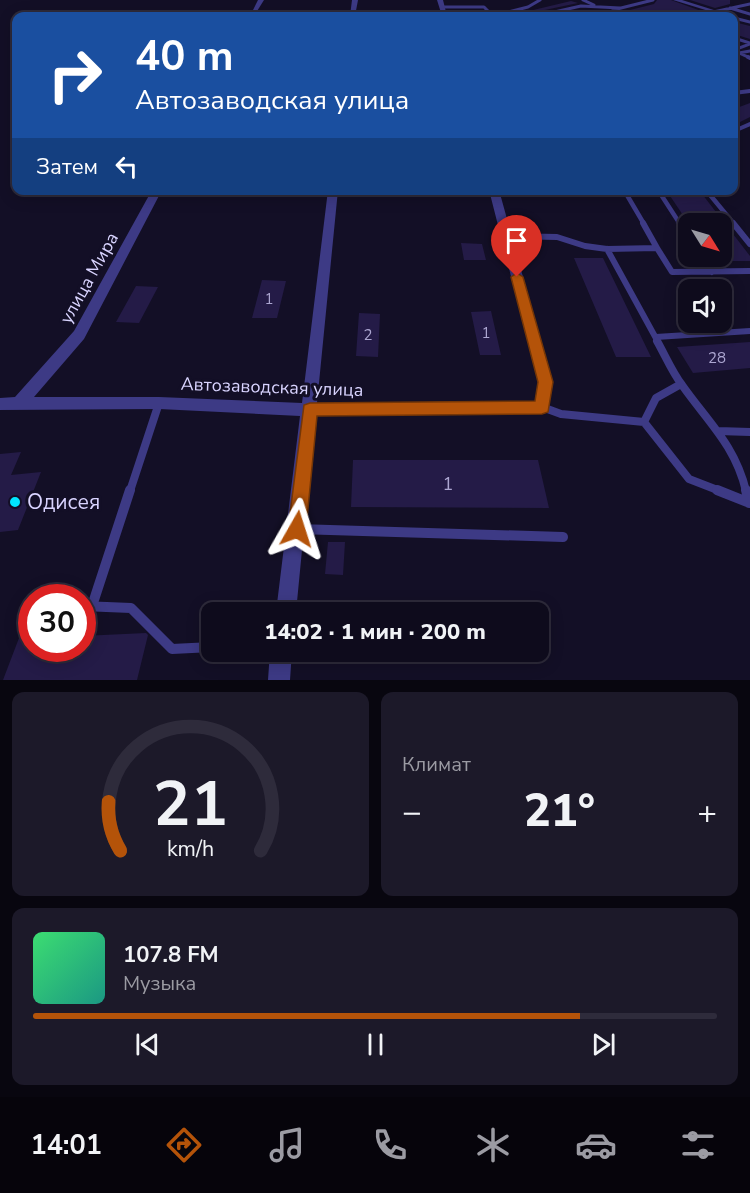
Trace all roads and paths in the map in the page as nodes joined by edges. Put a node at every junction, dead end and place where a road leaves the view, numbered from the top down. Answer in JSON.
{"nodes":[{"id":1,"x":540,"y":0,"type":"edge"},
{"id":2,"x":583,"y":0,"type":"edge"},
{"id":3,"x":653,"y":0,"type":"edge"},
{"id":4,"x":676,"y":0,"type":"edge"},
{"id":5,"x":441,"y":3,"type":"edge"},
{"id":6,"x":750,"y":4,"type":"edge"},
{"id":7,"x":600,"y":7,"type":"junction"},
{"id":8,"x":620,"y":8,"type":"junction"},
{"id":9,"x":727,"y":8,"type":"junction"},
{"id":10,"x":713,"y":11,"type":"junction"},
{"id":11,"x":489,"y":12,"type":"edge"},
{"id":12,"x":509,"y":12,"type":"edge"},
{"id":13,"x":554,"y":12,"type":"edge"},
{"id":14,"x":618,"y":12,"type":"edge"},
{"id":15,"x":709,"y":12,"type":"edge"},
{"id":16,"x":716,"y":12,"type":"edge"},
{"id":17,"x":750,"y":14,"type":"edge"},
{"id":18,"x":750,"y":51,"type":"edge"},
{"id":19,"x":750,"y":58,"type":"edge"},
{"id":20,"x":154,"y":195,"type":"edge"},
{"id":21,"x":332,"y":195,"type":"edge"},
{"id":22,"x":495,"y":195,"type":"edge"},
{"id":23,"x":627,"y":195,"type":"edge"},
{"id":24,"x":661,"y":195,"type":"edge"},
{"id":25,"x":710,"y":195,"type":"edge"},
{"id":26,"x":678,"y":221,"type":"edge"},
{"id":27,"x":506,"y":236,"type":"junction"},
{"id":28,"x":750,"y":244,"type":"edge"},
{"id":29,"x":657,"y":248,"type":"junction"},
{"id":30,"x":607,"y":249,"type":"junction"},
{"id":31,"x":709,"y":267,"type":"edge"},
{"id":32,"x":750,"y":271,"type":"edge"},
{"id":33,"x":712,"y":272,"type":"junction"},
{"id":34,"x":750,"y":332,"type":"edge"},
{"id":35,"x":656,"y":338,"type":"junction"},
{"id":36,"x":681,"y":384,"type":"junction"},
{"id":37,"x":159,"y":403,"type":"junction"},
{"id":38,"x":0,"y":404,"type":"edge"},
{"id":39,"x":19,"y":404,"type":"junction"},
{"id":40,"x":542,"y":407,"type":"junction"},
{"id":41,"x":310,"y":410,"type":"junction"},
{"id":42,"x":644,"y":422,"type":"junction"},
{"id":43,"x":718,"y":431,"type":"junction"},
{"id":44,"x":750,"y":432,"type":"edge"},
{"id":45,"x":750,"y":503,"type":"edge"},
{"id":46,"x":297,"y":529,"type":"junction"},
{"id":47,"x":563,"y":537,"type":"dead end"},
{"id":48,"x":95,"y":584,"type":"edge"},
{"id":49,"x":287,"y":602,"type":"edge"},
{"id":50,"x":96,"y":606,"type":"edge"},
{"id":51,"x":201,"y":648,"type":"edge"},
{"id":52,"x":281,"y":662,"type":"edge"},
{"id":53,"x":279,"y":680,"type":"edge"}],
"edges":[{"from":1,"to":12,"type":"lane"},
{"from":2,"to":7,"type":"lane"},
{"from":3,"to":8,"type":"lane"},
{"from":4,"to":10,"type":"street"},
{"from":5,"to":11,"type":"lane"},
{"from":6,"to":9,"type":"lane"},
{"from":7,"to":8,"type":"lane"},
{"from":7,"to":13,"type":"lane"},
{"from":8,"to":14,"type":"lane"},
{"from":9,"to":10,"type":"lane"},
{"from":9,"to":17,"type":"lane"},
{"from":10,"to":15,"type":"lane"},
{"from":10,"to":16,"type":"lane"},
{"from":18,"to":19,"type":"lane"},
{"from":20,"to":39,"type":"street","name":"улица Мира"},
{"from":21,"to":41,"type":"street"},
{"from":22,"to":27,"type":"street"},
{"from":23,"to":29,"type":"lane"},
{"from":24,"to":26,"type":"lane"},
{"from":25,"to":28,"type":"lane"},
{"from":27,"to":30,"type":"lane"},
{"from":27,"to":40,"type":"street"},
{"from":29,"to":30,"type":"lane"},
{"from":29,"to":33,"type":"lane"},
{"from":30,"to":35,"type":"lane"},
{"from":31,"to":33,"type":"lane"},
{"from":32,"to":33,"type":"lane"},
{"from":34,"to":35,"type":"lane"},
{"from":35,"to":36,"type":"lane"},
{"from":36,"to":42,"type":"lane"},
{"from":36,"to":43,"type":"lane"},
{"from":37,"to":39,"type":"street","name":"Автозаводская улица"},
{"from":37,"to":41,"type":"street","name":"Автозаводская улица"},
{"from":37,"to":48,"type":"lane"},
{"from":38,"to":39,"type":"street","name":"Автозаводская улица"},
{"from":40,"to":41,"type":"street","name":"Автозаводская улица"},
{"from":40,"to":42,"type":"lane"},
{"from":41,"to":46,"type":"street"},
{"from":42,"to":45,"type":"lane"},
{"from":43,"to":44,"type":"lane"},
{"from":43,"to":45,"type":"lane"},
{"from":46,"to":47,"type":"lane"},
{"from":46,"to":49,"type":"street"},
{"from":50,"to":51,"type":"lane"},
{"from":52,"to":53,"type":"street"}]}
